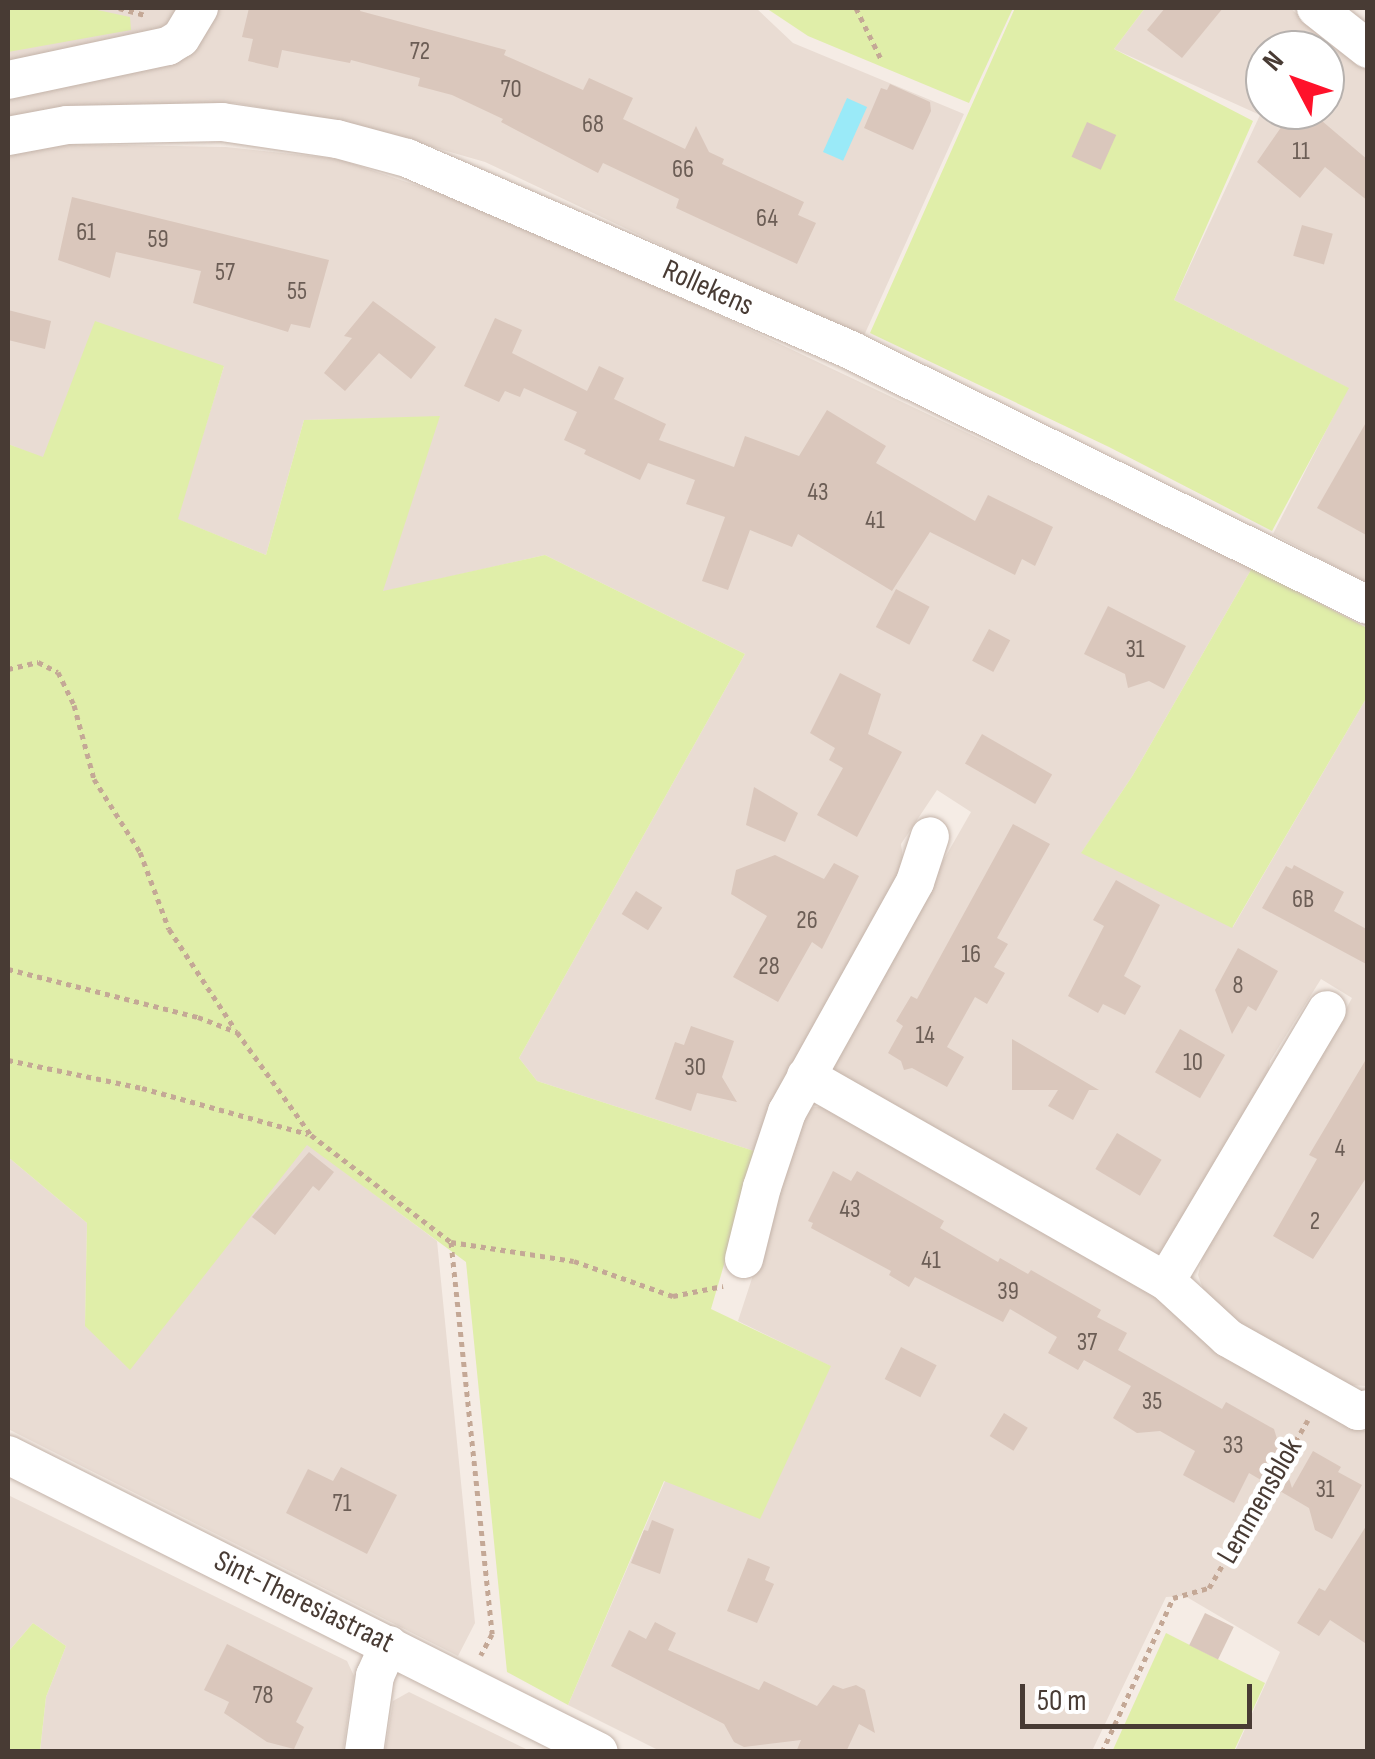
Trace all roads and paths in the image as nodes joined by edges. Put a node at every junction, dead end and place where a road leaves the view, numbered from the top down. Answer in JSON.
{"nodes":[{"id":1,"x":199,"y":8,"type":"edge"},
{"id":2,"x":856,"y":8,"type":"edge"},
{"id":3,"x":1316,"y":8,"type":"edge"},
{"id":4,"x":1368,"y":49,"type":"edge"},
{"id":5,"x":880,"y":58,"type":"dead end"},
{"id":6,"x":8,"y":80,"type":"edge"},
{"id":7,"x":8,"y":136,"type":"edge"},
{"id":8,"x":1368,"y":604,"type":"edge"},
{"id":9,"x":8,"y":669,"type":"edge"},
{"id":10,"x":930,"y":836,"type":"dead end"},
{"id":11,"x":8,"y":970,"type":"edge"},
{"id":12,"x":1327,"y":1010,"type":"dead end"},
{"id":13,"x":237,"y":1032,"type":"junction"},
{"id":14,"x":8,"y":1060,"type":"edge"},
{"id":15,"x":806,"y":1076,"type":"junction"},
{"id":16,"x":311,"y":1135,"type":"junction"},
{"id":17,"x":452,"y":1242,"type":"junction"},
{"id":18,"x":744,"y":1258,"type":"joint"},
{"id":19,"x":1166,"y":1281,"type":"junction"},
{"id":20,"x":1324,"y":1391,"type":"junction"},
{"id":21,"x":1368,"y":1410,"type":"edge"},
{"id":22,"x":8,"y":1455,"type":"edge"},
{"id":23,"x":389,"y":1644,"type":"junction"},
{"id":24,"x":467,"y":1684,"type":"junction"},
{"id":25,"x":364,"y":1752,"type":"edge"},
{"id":26,"x":598,"y":1752,"type":"edge"},
{"id":27,"x":1102,"y":1752,"type":"edge"}],
"edges":[{"from":1,"to":6,"type":"street"},
{"from":2,"to":5,"type":"path"},
{"from":3,"to":4,"type":"street"},
{"from":7,"to":8,"type":"street","name":"Rollekens"},
{"from":9,"to":13,"type":"path"},
{"from":10,"to":15,"type":"street"},
{"from":11,"to":13,"type":"path"},
{"from":12,"to":19,"type":"street"},
{"from":13,"to":16,"type":"path"},
{"from":14,"to":16,"type":"path"},
{"from":15,"to":18,"type":"street"},
{"from":15,"to":19,"type":"street"},
{"from":16,"to":17,"type":"path"},
{"from":17,"to":18,"type":"path"},
{"from":17,"to":24,"type":"path"},
{"from":19,"to":20,"type":"street"},
{"from":20,"to":21,"type":"street"},
{"from":20,"to":27,"type":"path","name":"Lemmensblok"},
{"from":22,"to":23,"type":"street","name":"Sint-Theresiastraat"},
{"from":23,"to":24,"type":"street","name":"Sint-Theresiastraat"},
{"from":23,"to":25,"type":"street"},
{"from":24,"to":26,"type":"street","name":"Sint-Theresiastraat"}]}
